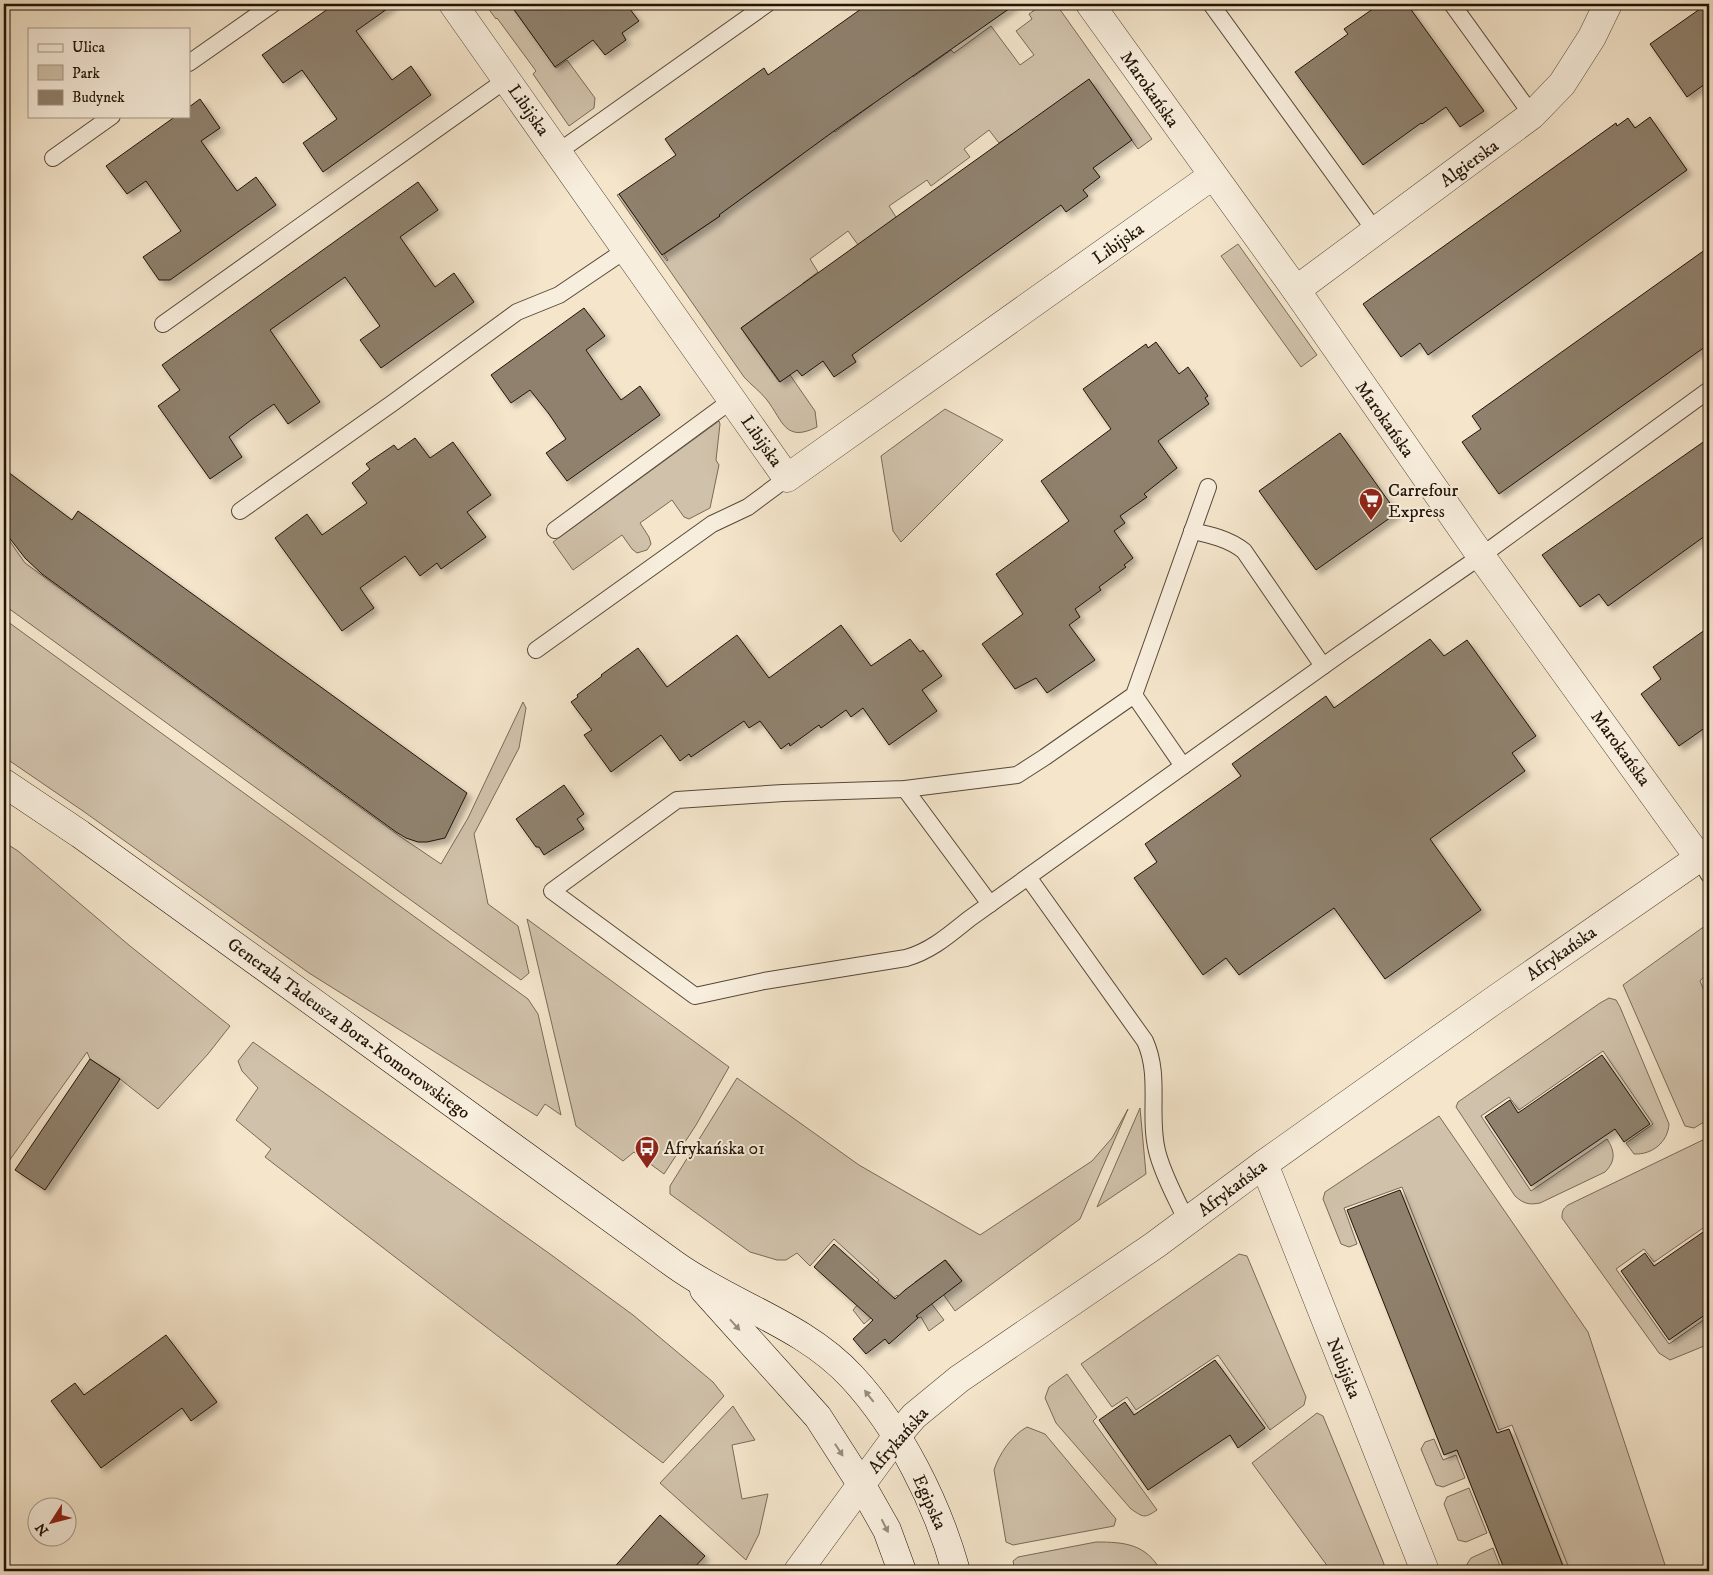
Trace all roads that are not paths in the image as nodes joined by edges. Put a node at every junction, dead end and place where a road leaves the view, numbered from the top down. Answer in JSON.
{"nodes":[{"id":1,"x":274,"y":4,"type":"edge"},
{"id":2,"x":453,"y":4,"type":"edge"},
{"id":3,"x":767,"y":4,"type":"edge"},
{"id":4,"x":1090,"y":4,"type":"edge"},
{"id":5,"x":1210,"y":4,"type":"edge"},
{"id":6,"x":1452,"y":4,"type":"edge"},
{"id":7,"x":1608,"y":4,"type":"edge"},
{"id":8,"x":190,"y":62,"type":"edge"},
{"id":9,"x":507,"y":79,"type":"junction"},
{"id":10,"x":1532,"y":115,"type":"junction"},
{"id":11,"x":109,"y":118,"type":"edge"},
{"id":12,"x":558,"y":152,"type":"junction"},
{"id":13,"x":52,"y":158,"type":"dead end"},
{"id":14,"x":1212,"y":176,"type":"junction"},
{"id":15,"x":1376,"y":232,"type":"junction"},
{"id":16,"x":627,"y":249,"type":"junction"},
{"id":17,"x":1296,"y":290,"type":"junction"},
{"id":18,"x":163,"y":324,"type":"dead end"},
{"id":19,"x":1709,"y":390,"type":"edge"},
{"id":20,"x":732,"y":400,"type":"junction"},
{"id":21,"x":788,"y":478,"type":"junction"},
{"id":22,"x":1208,"y":487,"type":"dead end"},
{"id":23,"x":240,"y":511,"type":"dead end"},
{"id":24,"x":555,"y":530,"type":"dead end"},
{"id":25,"x":1192,"y":531,"type":"junction"},
{"id":26,"x":1481,"y":556,"type":"junction"},
{"id":27,"x":536,"y":650,"type":"dead end"},
{"id":28,"x":1324,"y":666,"type":"junction"},
{"id":29,"x":1134,"y":695,"type":"junction"},
{"id":30,"x":1183,"y":766,"type":"junction"},
{"id":31,"x":4,"y":783,"type":"edge"},
{"id":32,"x":905,"y":790,"type":"junction"},
{"id":33,"x":1706,"y":861,"type":"edge"},
{"id":34,"x":1028,"y":877,"type":"junction"},
{"id":35,"x":990,"y":904,"type":"junction"},
{"id":36,"x":1264,"y":1164,"type":"junction"},
{"id":37,"x":1187,"y":1222,"type":"junction"},
{"id":38,"x":691,"y":1276,"type":"junction"},
{"id":39,"x":896,"y":1437,"type":"junction"},
{"id":40,"x":861,"y":1484,"type":"junction"},
{"id":41,"x":798,"y":1571,"type":"edge"},
{"id":42,"x":902,"y":1571,"type":"edge"},
{"id":43,"x":956,"y":1571,"type":"edge"},
{"id":44,"x":1425,"y":1571,"type":"edge"}],
"edges":[{"from":1,"to":8,"type":"lane"},
{"from":2,"to":9,"type":"street","name":"Libijska"},
{"from":3,"to":12,"type":"lane"},
{"from":4,"to":14,"type":"street","name":"Marokańska"},
{"from":5,"to":15,"type":"lane"},
{"from":6,"to":10,"type":"lane"},
{"from":7,"to":10,"type":"street","name":"Algierska"},
{"from":9,"to":12,"type":"street","name":"Libijska"},
{"from":9,"to":18,"type":"lane"},
{"from":10,"to":15,"type":"street","name":"Algierska"},
{"from":11,"to":13,"type":"lane"},
{"from":12,"to":16,"type":"street","name":"Libijska"},
{"from":14,"to":17,"type":"street","name":"Marokańska"},
{"from":14,"to":21,"type":"street","name":"Libijska"},
{"from":15,"to":17,"type":"street","name":"Algierska"},
{"from":16,"to":20,"type":"street","name":"Libijska"},
{"from":16,"to":23,"type":"lane"},
{"from":17,"to":26,"type":"street","name":"Marokańska"},
{"from":19,"to":26,"type":"lane"},
{"from":20,"to":21,"type":"street","name":"Libijska"},
{"from":20,"to":24,"type":"lane"},
{"from":21,"to":27,"type":"lane"},
{"from":22,"to":25,"type":"lane"},
{"from":25,"to":28,"type":"lane"},
{"from":25,"to":29,"type":"lane"},
{"from":26,"to":28,"type":"lane"},
{"from":26,"to":33,"type":"street","name":"Marokańska"},
{"from":28,"to":30,"type":"lane"},
{"from":29,"to":30,"type":"lane"},
{"from":29,"to":32,"type":"lane"},
{"from":30,"to":34,"type":"lane"},
{"from":31,"to":38,"type":"street","name":"Generała Tadeusza Bora-Komorowskiego"},
{"from":32,"to":35,"type":"lane"},
{"from":32,"to":35,"type":"lane"},
{"from":33,"to":36,"type":"street","name":"Afrykańska"},
{"from":34,"to":35,"type":"lane"},
{"from":34,"to":37,"type":"lane"},
{"from":36,"to":37,"type":"street","name":"Afrykańska"},
{"from":36,"to":44,"type":"street","name":"Nubijska"},
{"from":37,"to":39,"type":"street","name":"Afrykańska"},
{"from":39,"to":38,"type":"street","name":"Generała Tadeusza Bora-Komorowskiego","one_way":true},
{"from":38,"to":40,"type":"street","name":"Generała Tadeusza Bora-Komorowskiego","one_way":true},
{"from":39,"to":40,"type":"street","name":"Afrykańska"},
{"from":39,"to":43,"type":"street","name":"Egipska"},
{"from":40,"to":41,"type":"street","name":"Afrykańska"},
{"from":40,"to":42,"type":"street","one_way":true}]}
